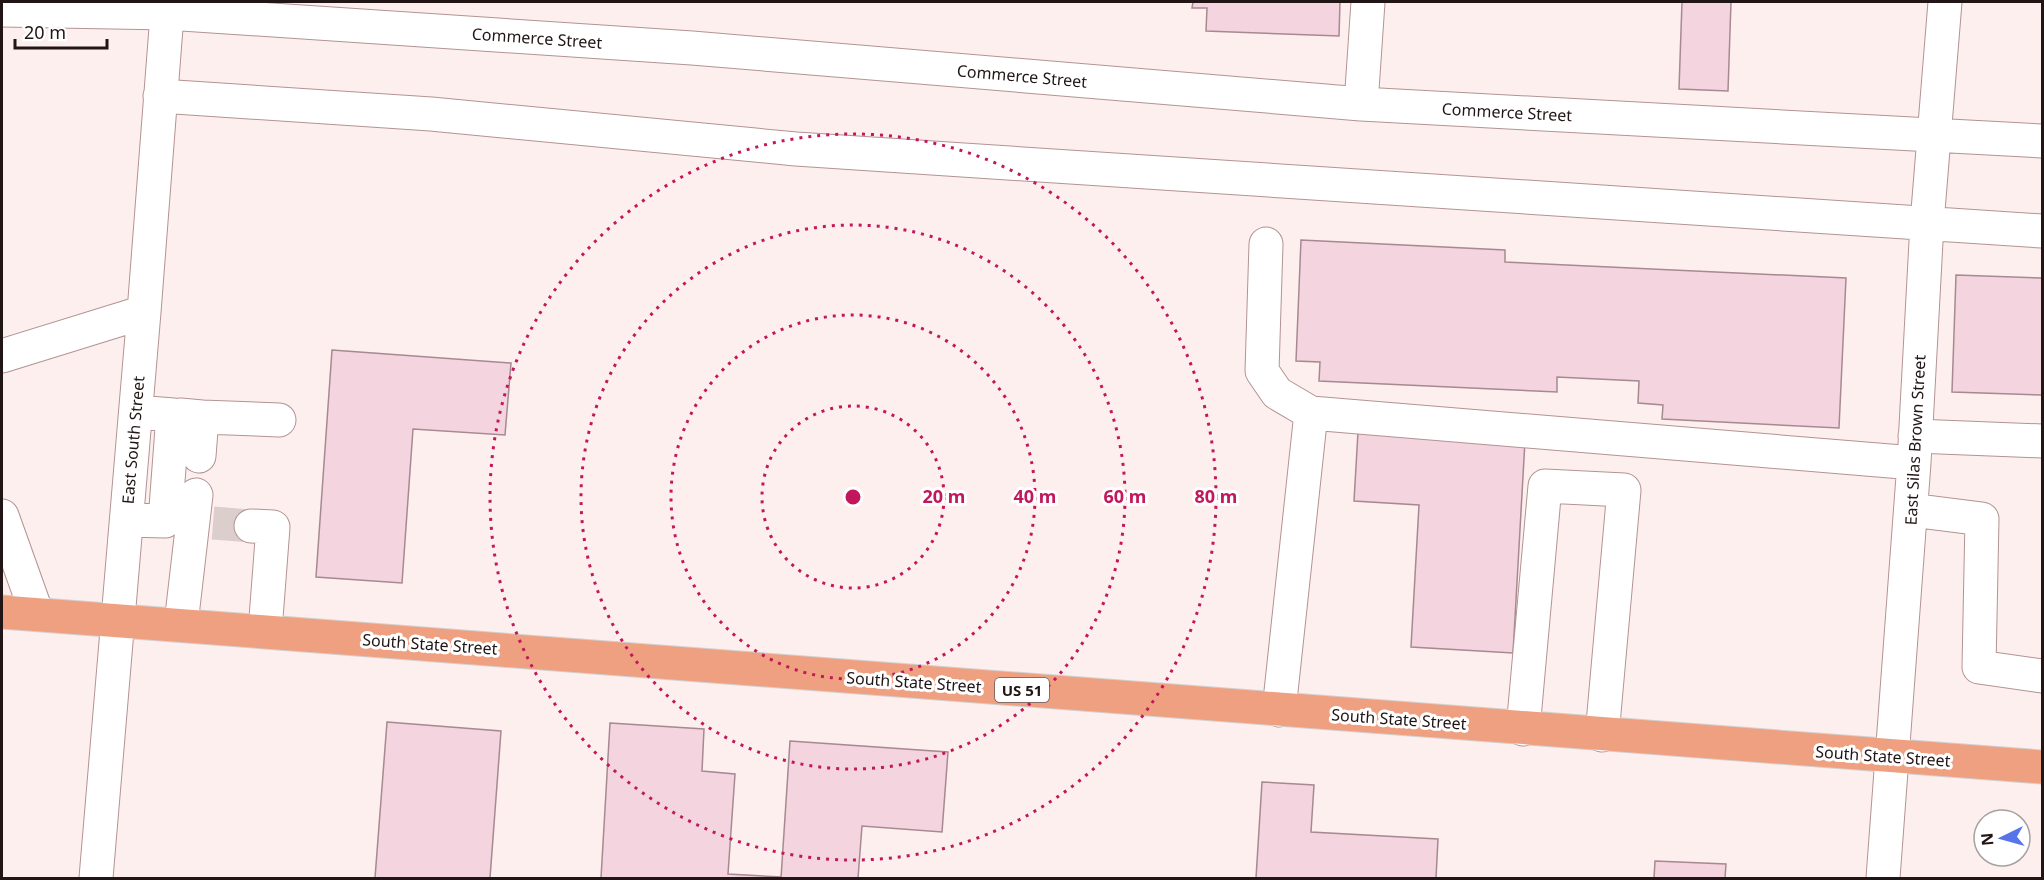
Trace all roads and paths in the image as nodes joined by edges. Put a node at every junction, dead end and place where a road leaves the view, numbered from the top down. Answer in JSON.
{"nodes":[{"id":1,"x":1368,"y":2,"type":"edge"},
{"id":2,"x":1945,"y":2,"type":"edge"},
{"id":3,"x":168,"y":7,"type":"edge"},
{"id":4,"x":2,"y":10,"type":"edge"},
{"id":5,"x":160,"y":96,"type":"junction"},
{"id":6,"x":1361,"y":104,"type":"junction"},
{"id":7,"x":1934,"y":134,"type":"junction"},
{"id":8,"x":2043,"y":141,"type":"edge"},
{"id":9,"x":1927,"y":223,"type":"junction"},
{"id":10,"x":2043,"y":231,"type":"edge"},
{"id":11,"x":1266,"y":244,"type":"dead end"},
{"id":12,"x":144,"y":312,"type":"junction"},
{"id":13,"x":2,"y":356,"type":"edge"},
{"id":14,"x":136,"y":412,"type":"junction"},
{"id":15,"x":1311,"y":413,"type":"junction"},
{"id":16,"x":187,"y":416,"type":"junction"},
{"id":17,"x":279,"y":420,"type":"dead end"},
{"id":18,"x":2043,"y":441,"type":"edge"},
{"id":19,"x":1915,"y":449,"type":"junction"},
{"id":20,"x":199,"y":456,"type":"dead end"},
{"id":21,"x":1911,"y":510,"type":"junction"},
{"id":22,"x":192,"y":515,"type":"junction"},
{"id":23,"x":2,"y":516,"type":"edge"},
{"id":24,"x":127,"y":520,"type":"junction"},
{"id":25,"x":251,"y":526,"type":"tunnel mouth"},
{"id":26,"x":2,"y":612,"type":"edge"},
{"id":27,"x":37,"y":614,"type":"junction"},
{"id":28,"x":118,"y":619,"type":"junction"},
{"id":29,"x":181,"y":624,"type":"junction"},
{"id":30,"x":265,"y":631,"type":"junction"},
{"id":31,"x":2043,"y":676,"type":"edge"},
{"id":32,"x":1279,"y":710,"type":"junction"},
{"id":33,"x":1523,"y":729,"type":"junction"},
{"id":34,"x":1602,"y":735,"type":"junction"},
{"id":35,"x":1893,"y":757,"type":"junction"},
{"id":36,"x":2043,"y":768,"type":"edge"},
{"id":37,"x":96,"y":879,"type":"edge"},
{"id":38,"x":1883,"y":879,"type":"edge"}],
"edges":[{"from":1,"to":6,"type":"street"},
{"from":2,"to":7,"type":"street","name":"East Silas Brown Street"},
{"from":3,"to":4,"type":"street","name":"Commerce Street"},
{"from":3,"to":5,"type":"street","name":"East South Street"},
{"from":3,"to":6,"type":"street","name":"Commerce Street"},
{"from":5,"to":9,"type":"street"},
{"from":5,"to":12,"type":"street","name":"East South Street"},
{"from":6,"to":7,"type":"street","name":"Commerce Street"},
{"from":7,"to":8,"type":"street","name":"Commerce Street"},
{"from":7,"to":9,"type":"street","name":"East Silas Brown Street"},
{"from":9,"to":10,"type":"street"},
{"from":9,"to":19,"type":"street","name":"East Silas Brown Street"},
{"from":11,"to":15,"type":"street"},
{"from":12,"to":13,"type":"street"},
{"from":12,"to":14,"type":"street","name":"East South Street"},
{"from":14,"to":16,"type":"street"},
{"from":14,"to":24,"type":"street","name":"East South Street"},
{"from":15,"to":19,"type":"street"},
{"from":15,"to":32,"type":"street"},
{"from":16,"to":17,"type":"street"},
{"from":16,"to":20,"type":"street"},
{"from":16,"to":22,"type":"street"},
{"from":18,"to":19,"type":"street"},
{"from":19,"to":21,"type":"street","name":"East Silas Brown Street"},
{"from":21,"to":31,"type":"street"},
{"from":21,"to":35,"type":"street","name":"East Silas Brown Street"},
{"from":22,"to":24,"type":"street"},
{"from":22,"to":29,"type":"street"},
{"from":23,"to":27,"type":"street"},
{"from":24,"to":28,"type":"street","name":"East South Street"},
{"from":25,"to":30,"type":"street"},
{"from":26,"to":27,"type":"main road","name":"South State Street","number":"US 51"},
{"from":27,"to":28,"type":"main road","name":"South State Street","number":"US 51"},
{"from":28,"to":29,"type":"main road","name":"South State Street","number":"US 51"},
{"from":28,"to":37,"type":"street","name":"East South Street"},
{"from":29,"to":30,"type":"main road","name":"South State Street","number":"US 51"},
{"from":30,"to":32,"type":"main road","name":"South State Street","number":"US 51"},
{"from":32,"to":33,"type":"main road","name":"South State Street","number":"US 51"},
{"from":33,"to":34,"type":"main road","name":"South State Street","number":"US 51"},
{"from":33,"to":34,"type":"street"},
{"from":34,"to":35,"type":"main road","name":"South State Street","number":"US 51"},
{"from":35,"to":36,"type":"main road","name":"South State Street","number":"US 51"},
{"from":35,"to":38,"type":"street","name":"East Silas Brown Street"}]}
